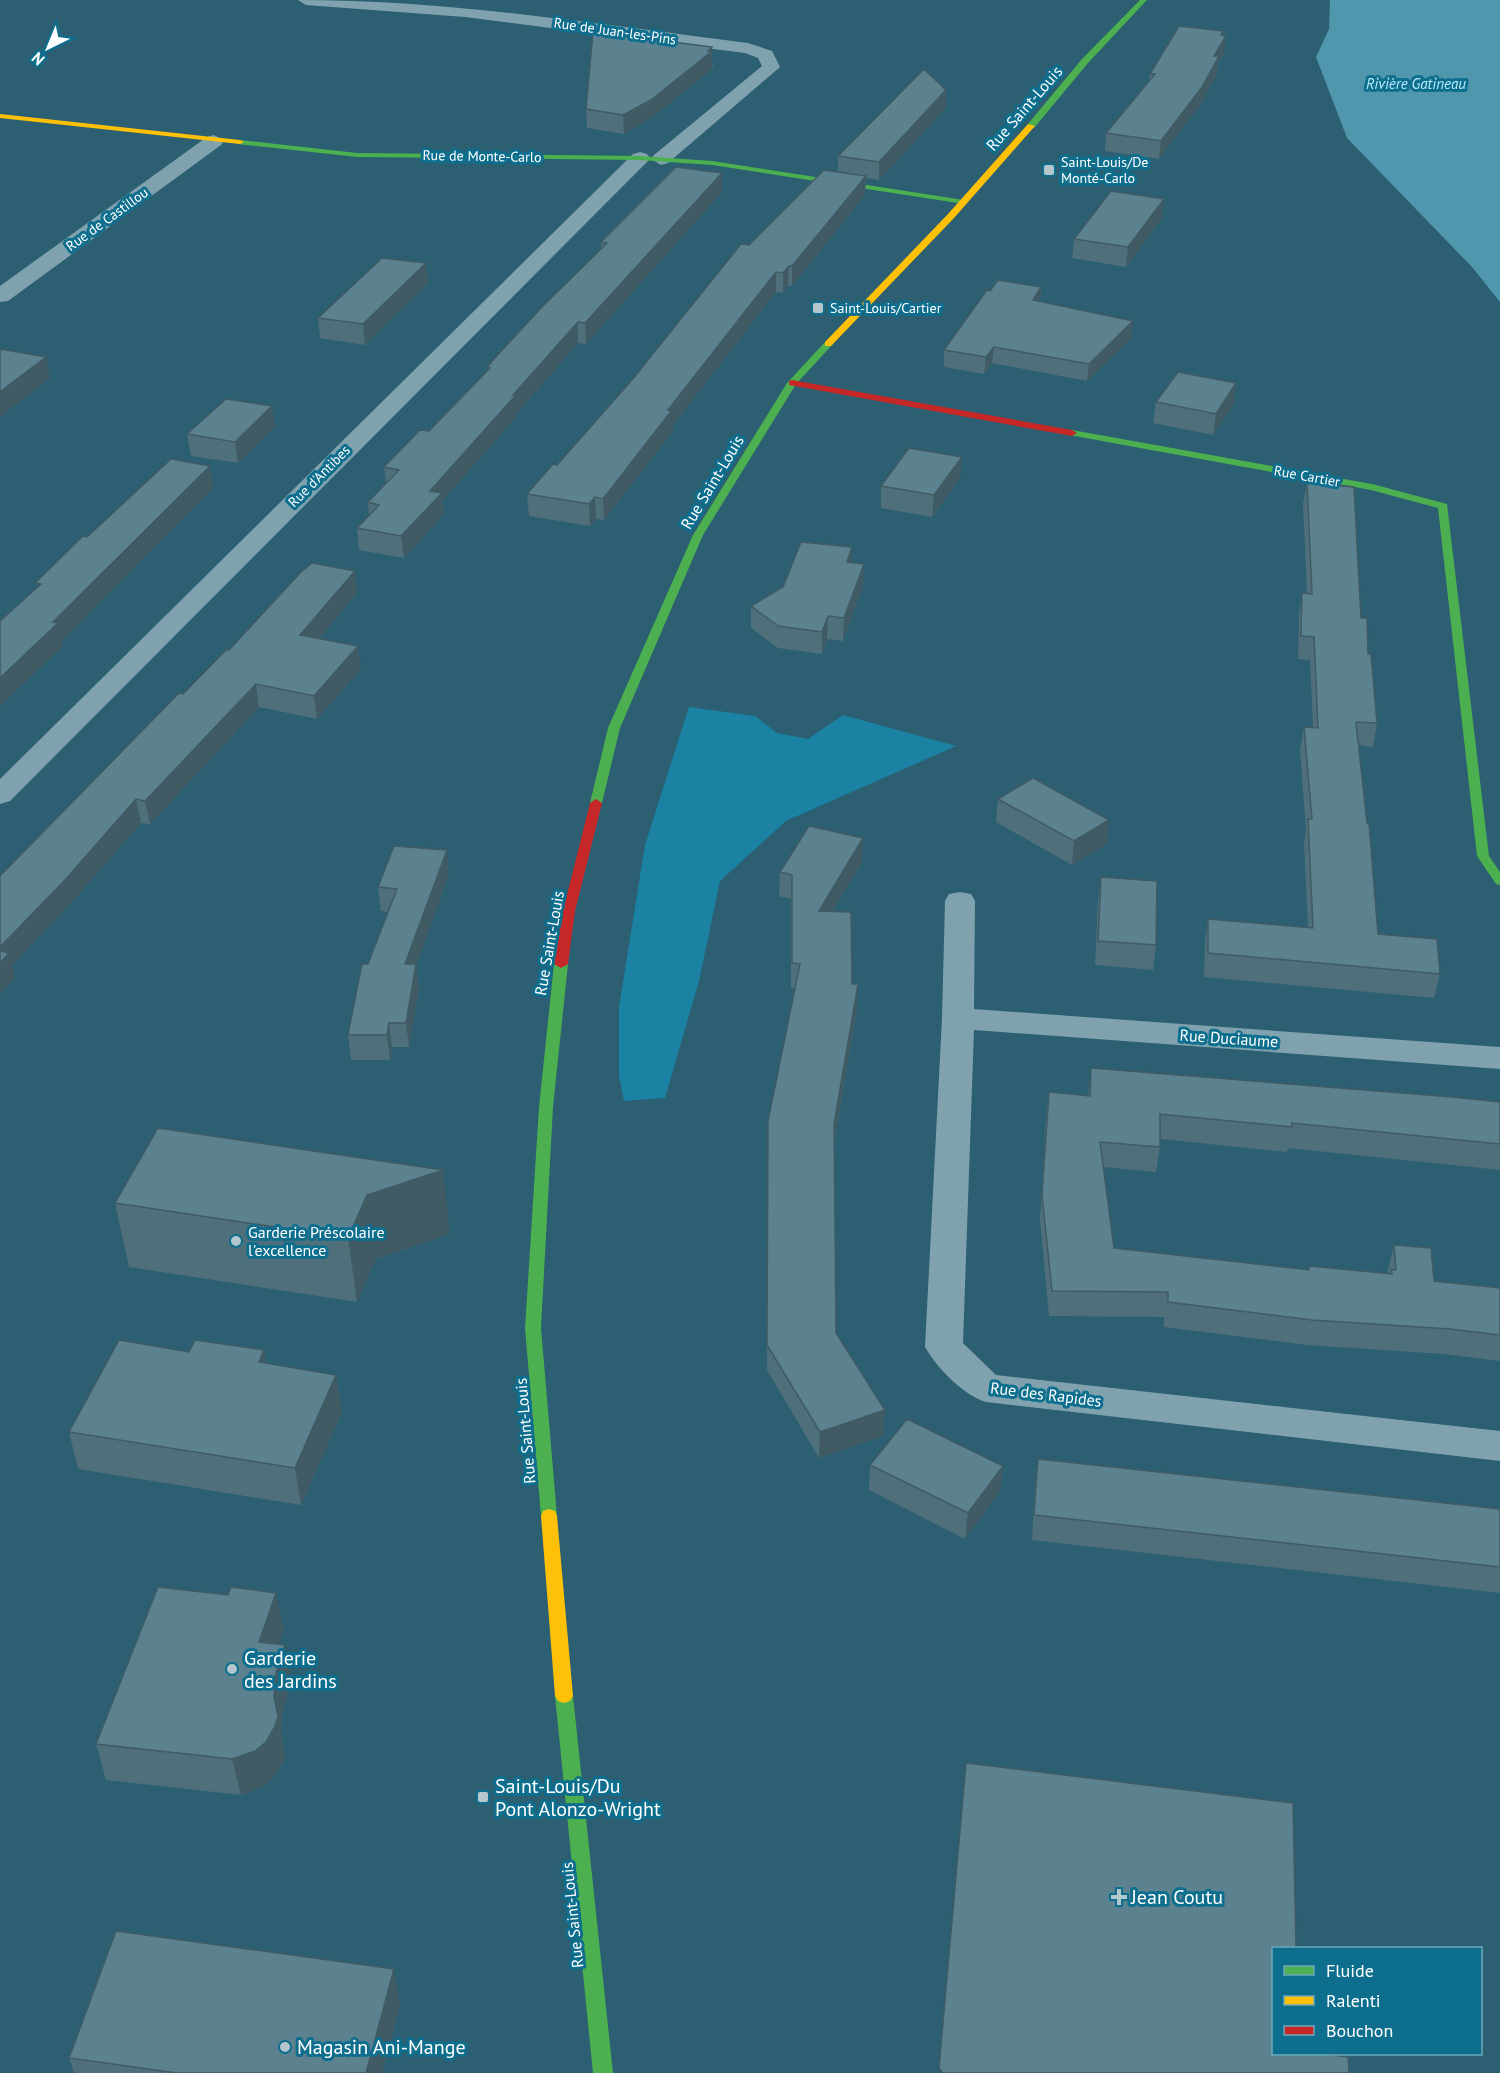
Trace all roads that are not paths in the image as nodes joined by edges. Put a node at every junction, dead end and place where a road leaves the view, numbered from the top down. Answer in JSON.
{"nodes":[{"id":1,"x":306,"y":0,"type":"edge"},
{"id":2,"x":1144,"y":0,"type":"edge"},
{"id":3,"x":0,"y":116,"type":"edge"},
{"id":4,"x":214,"y":141,"type":"junction"},
{"id":5,"x":651,"y":158,"type":"junction"},
{"id":6,"x":964,"y":202,"type":"junction"},
{"id":7,"x":0,"y":296,"type":"edge"},
{"id":8,"x":792,"y":383,"type":"junction"},
{"id":9,"x":0,"y":795,"type":"edge"},
{"id":10,"x":1500,"y":881,"type":"edge"},
{"id":11,"x":960,"y":901,"type":"dead end"},
{"id":12,"x":958,"y":1018,"type":"junction"},
{"id":13,"x":1500,"y":1058,"type":"edge"},
{"id":14,"x":1500,"y":1446,"type":"edge"},
{"id":15,"x":603,"y":2073,"type":"edge"}],
"edges":[{"from":1,"to":5,"type":"street","name":"Rue de Juan-les-Pins"},
{"from":2,"to":6,"type":"main road","name":"Rue Saint-Louis"},
{"from":3,"to":4,"type":"main road","name":"Rue de Monte-Carlo"},
{"from":4,"to":5,"type":"main road","name":"Rue de Monte-Carlo"},
{"from":4,"to":7,"type":"street","name":"Rue de Castillou"},
{"from":5,"to":6,"type":"main road","name":"Rue de Monte-Carlo"},
{"from":5,"to":9,"type":"street","name":"Rue d'Antibes"},
{"from":6,"to":8,"type":"main road","name":"Rue Saint-Louis"},
{"from":8,"to":10,"type":"main road","name":"Rue Cartier"},
{"from":8,"to":15,"type":"main road","name":"Rue Saint-Louis"},
{"from":11,"to":12,"type":"street","name":"Rue des Rapides"},
{"from":12,"to":13,"type":"street","name":"Rue Duciaume"},
{"from":12,"to":14,"type":"street","name":"Rue des Rapides"}]}
